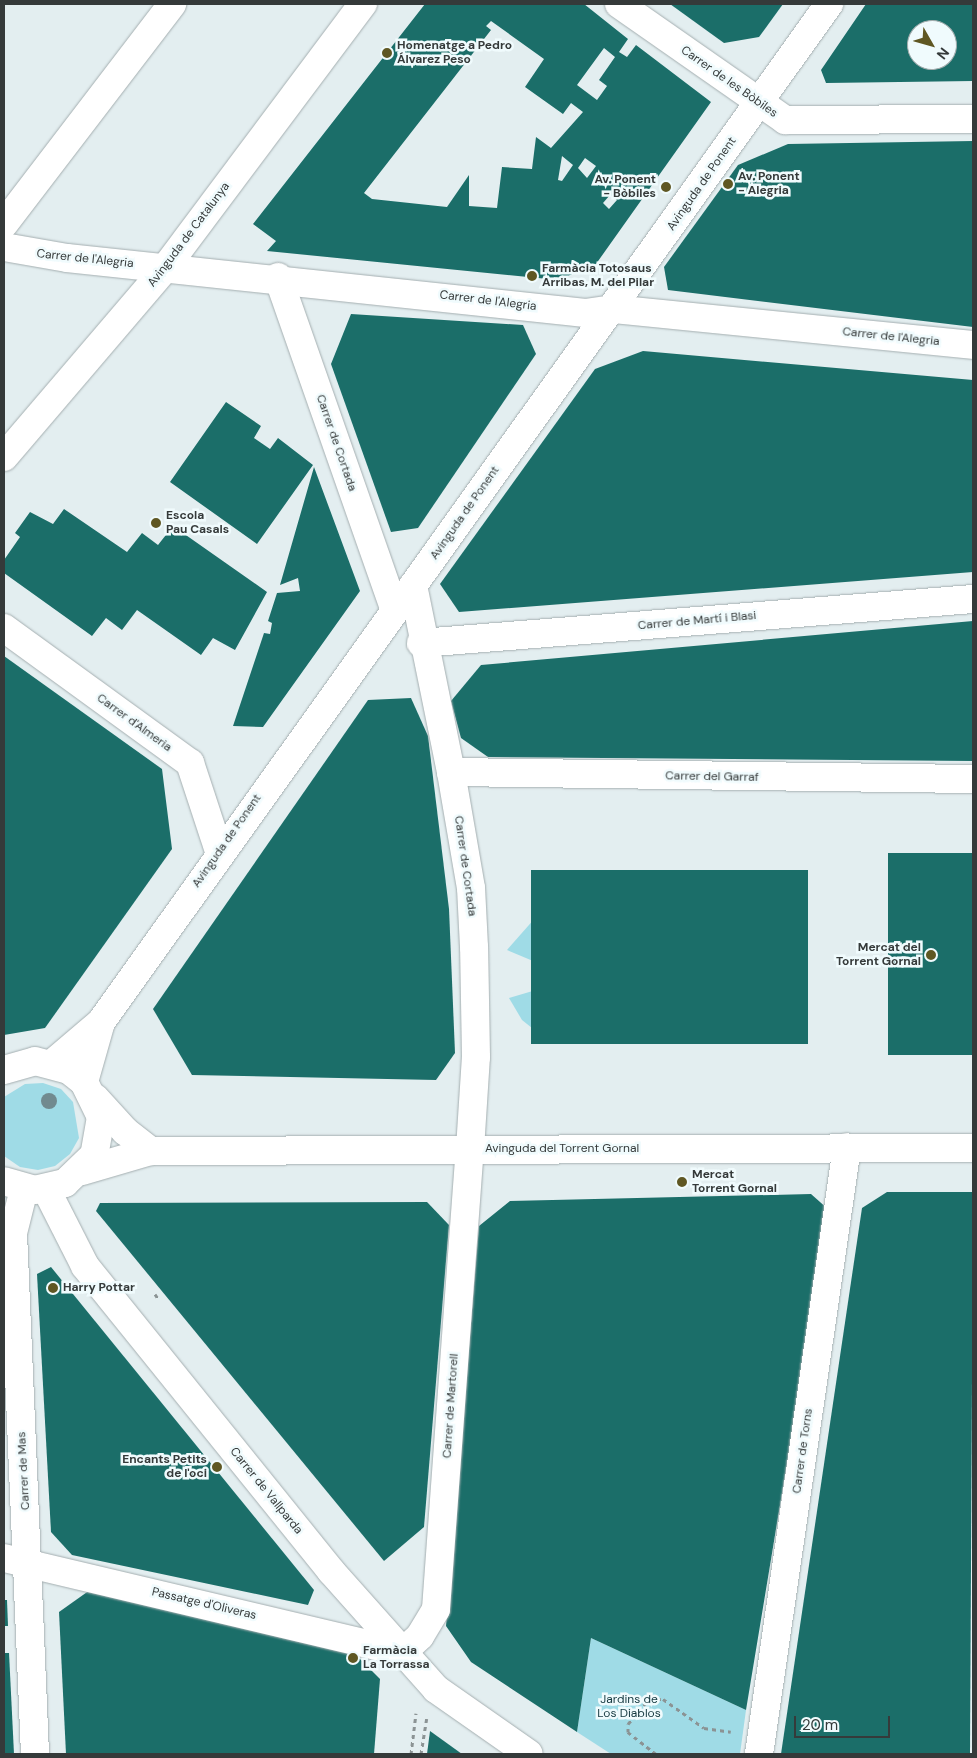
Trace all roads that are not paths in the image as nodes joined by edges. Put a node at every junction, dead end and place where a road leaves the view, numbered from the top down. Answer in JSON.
{"nodes":[{"id":1,"x":172,"y":4,"type":"edge"},
{"id":2,"x":363,"y":4,"type":"edge"},
{"id":3,"x":618,"y":4,"type":"edge"},
{"id":4,"x":830,"y":4,"type":"edge"},
{"id":5,"x":758,"y":105,"type":"junction"},
{"id":6,"x":973,"y":119,"type":"edge"},
{"id":7,"x":4,"y":224,"type":"edge"},
{"id":8,"x":4,"y":247,"type":"edge"},
{"id":9,"x":166,"y":267,"type":"junction"},
{"id":10,"x":278,"y":277,"type":"junction"},
{"id":11,"x":613,"y":310,"type":"junction"},
{"id":12,"x":973,"y":345,"type":"edge"},
{"id":13,"x":4,"y":457,"type":"edge"},
{"id":14,"x":413,"y":586,"type":"junction"},
{"id":15,"x":973,"y":599,"type":"edge"},
{"id":16,"x":394,"y":608,"type":"junction"},
{"id":17,"x":4,"y":628,"type":"edge"},
{"id":18,"x":421,"y":643,"type":"junction"},
{"id":19,"x":452,"y":772,"type":"junction"},
{"id":20,"x":973,"y":779,"type":"edge"},
{"id":21,"x":219,"y":851,"type":"junction"},
{"id":22,"x":101,"y":1022,"type":"junction"},
{"id":23,"x":53,"y":1063,"type":"junction"},
{"id":24,"x":4,"y":1070,"type":"edge"},
{"id":25,"x":90,"y":1090,"type":"junction"},
{"id":26,"x":847,"y":1147,"type":"junction"},
{"id":27,"x":973,"y":1148,"type":"edge"},
{"id":28,"x":470,"y":1149,"type":"junction"},
{"id":29,"x":151,"y":1150,"type":"junction"},
{"id":30,"x":82,"y":1172,"type":"junction"},
{"id":31,"x":25,"y":1186,"type":"edge"},
{"id":32,"x":16,"y":1561,"type":"edge"},
{"id":33,"x":403,"y":1652,"type":"junction"},
{"id":34,"x":761,"y":1742,"type":"edge"},
{"id":35,"x":35,"y":1754,"type":"edge"},
{"id":36,"x":529,"y":1754,"type":"edge"}],
"edges":[{"from":1,"to":7,"type":"street"},
{"from":2,"to":9,"type":"street","name":"Avinguda de Catalunya"},
{"from":3,"to":5,"type":"street","name":"Carrer de les Bòbiles"},
{"from":4,"to":5,"type":"street","name":"Avinguda de Ponent"},
{"from":5,"to":6,"type":"street","name":"Carrer de les Bòbiles"},
{"from":5,"to":11,"type":"street","name":"Avinguda de Ponent"},
{"from":8,"to":9,"type":"street","name":"Carrer de l'Alegria"},
{"from":9,"to":10,"type":"street","name":"Carrer de l'Alegria"},
{"from":9,"to":13,"type":"street","name":"Avinguda de Catalunya"},
{"from":10,"to":11,"type":"street","name":"Carrer de l'Alegria"},
{"from":10,"to":16,"type":"street","name":"Carrer de Cortada"},
{"from":11,"to":12,"type":"street","name":"Carrer de l'Alegria"},
{"from":11,"to":14,"type":"street","name":"Avinguda de Ponent"},
{"from":14,"to":16,"type":"street","name":"Avinguda de Ponent"},
{"from":14,"to":18,"type":"street","name":"Carrer de Cortada"},
{"from":15,"to":18,"type":"street","name":"Carrer de Martí i Blasi"},
{"from":16,"to":21,"type":"street","name":"Avinguda de Ponent"},
{"from":17,"to":21,"type":"street","name":"Carrer d'Almeria"},
{"from":18,"to":19,"type":"street","name":"Carrer de Cortada"},
{"from":19,"to":20,"type":"street","name":"Carrer del Garraf"},
{"from":19,"to":28,"type":"street","name":"Carrer de Cortada"},
{"from":21,"to":22,"type":"street","name":"Avinguda de Ponent"},
{"from":22,"to":23,"type":"street","name":"Avinguda de Ponent"},
{"from":22,"to":25,"type":"street","name":"Avinguda de Ponent"},
{"from":23,"to":24,"type":"street"},
{"from":23,"to":25,"type":"street"},
{"from":25,"to":29,"type":"street"},
{"from":25,"to":30,"type":"street"},
{"from":26,"to":27,"type":"street","name":"Avinguda del Torrent Gornal"},
{"from":26,"to":28,"type":"street","name":"Avinguda del Torrent Gornal"},
{"from":26,"to":34,"type":"street","name":"Carrer de Torns"},
{"from":28,"to":29,"type":"street","name":"Avinguda del Torrent Gornal"},
{"from":28,"to":33,"type":"street","name":"Carrer de Martorell"},
{"from":29,"to":30,"type":"street","name":"Avinguda del Torrent Gornal"},
{"from":30,"to":31,"type":"street","name":"Avinguda del Torrent Gornal"},
{"from":31,"to":32,"type":"street","name":"Carrer de Mas"},
{"from":31,"to":33,"type":"street","name":"Carrer de Vallparda"},
{"from":32,"to":33,"type":"street","name":"Passatge d'Oliveras"},
{"from":32,"to":35,"type":"street","name":"Carrer de Mas"},
{"from":33,"to":36,"type":"street","name":"Carrer de Vallparda"}]}
